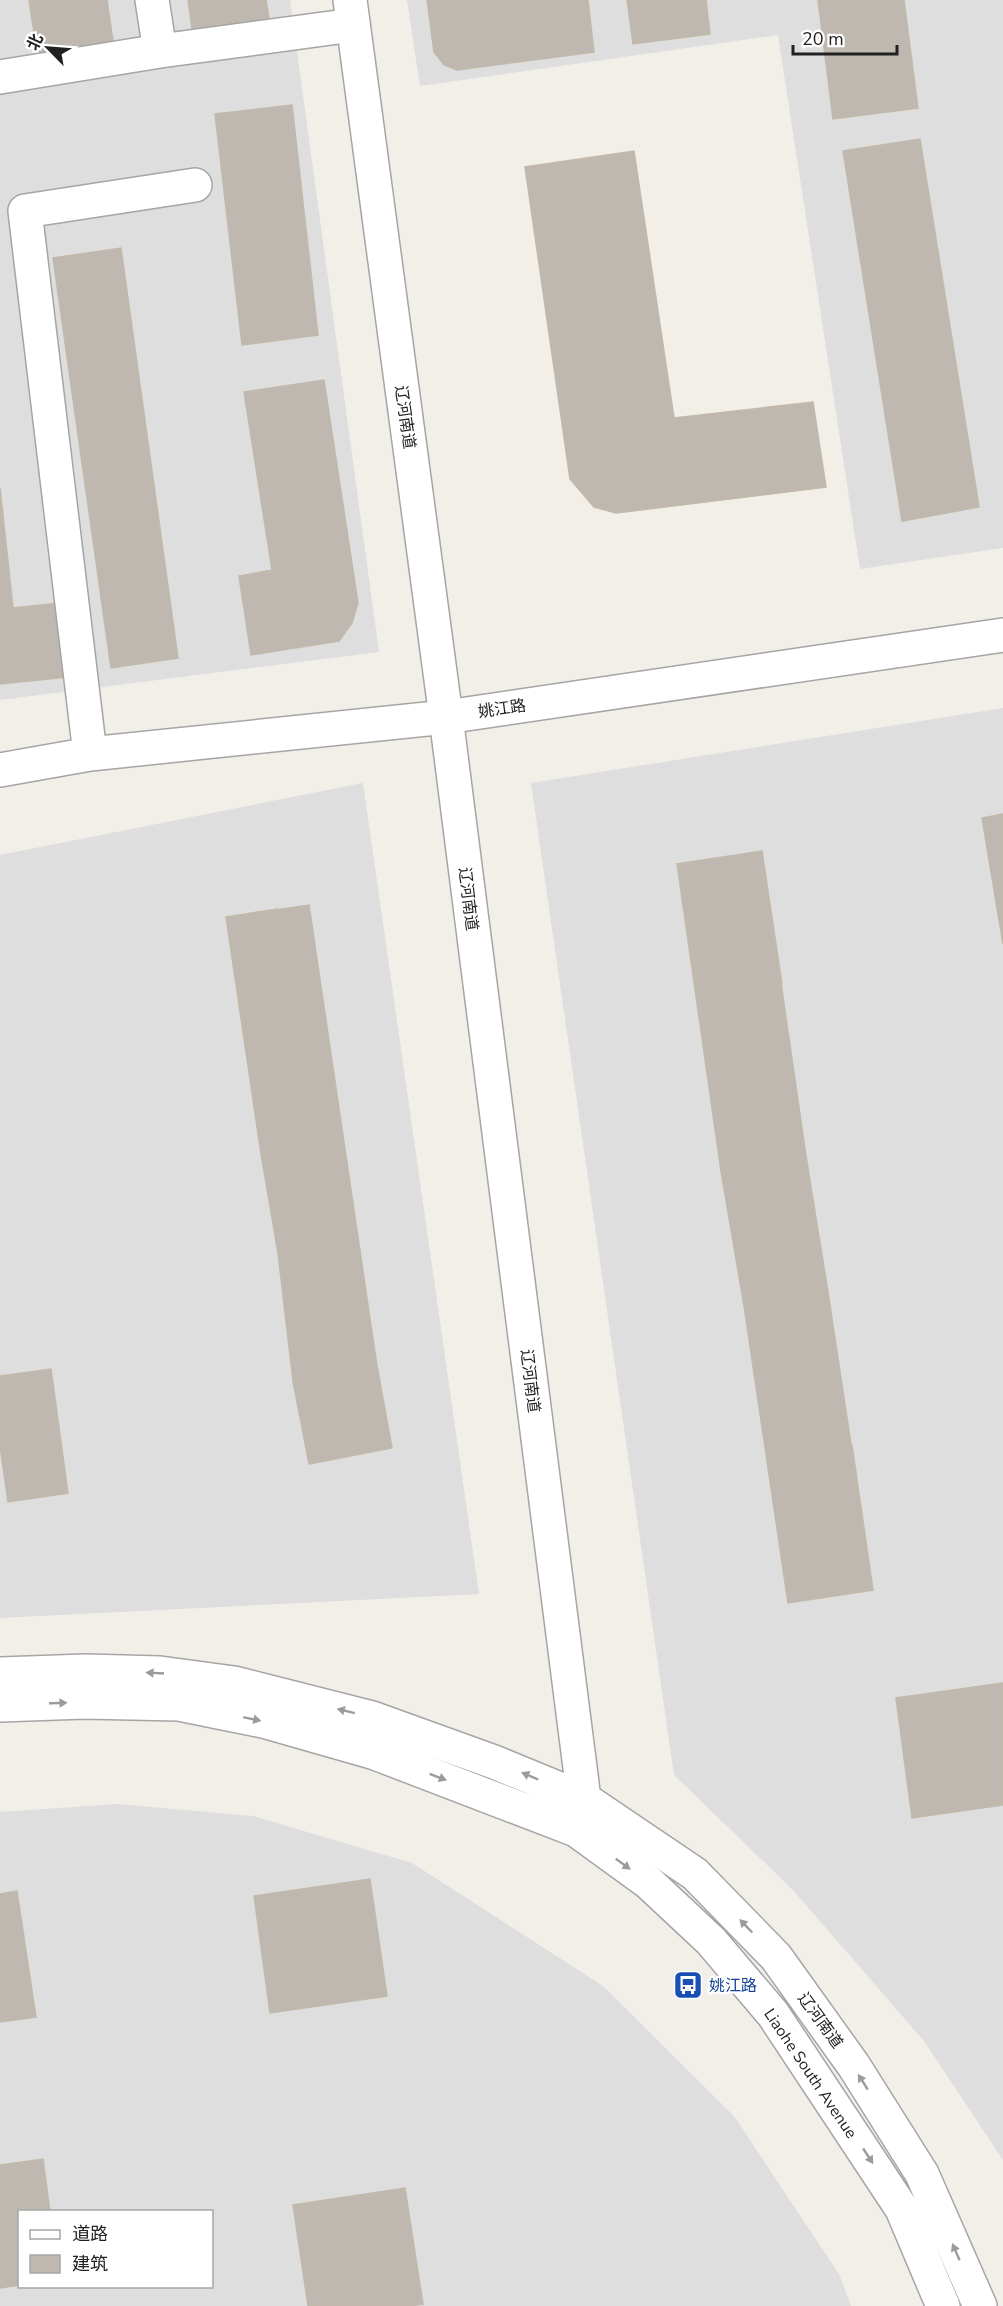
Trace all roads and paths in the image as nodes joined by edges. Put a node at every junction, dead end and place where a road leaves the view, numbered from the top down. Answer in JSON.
{"nodes":[{"id":1,"x":152,"y":0,"type":"edge"},
{"id":2,"x":352,"y":12,"type":"edge"},
{"id":3,"x":160,"y":51,"type":"junction"},
{"id":4,"x":0,"y":77,"type":"edge"},
{"id":5,"x":195,"y":185,"type":"dead end"},
{"id":6,"x":1003,"y":634,"type":"edge"},
{"id":7,"x":446,"y":717,"type":"junction"},
{"id":8,"x":90,"y":754,"type":"junction"},
{"id":9,"x":0,"y":770,"type":"edge"},
{"id":10,"x":0,"y":1674,"type":"edge"},
{"id":11,"x":0,"y":1705,"type":"edge"},
{"id":12,"x":580,"y":1814,"type":"junction"},
{"id":13,"x":943,"y":2306,"type":"edge"},
{"id":14,"x":980,"y":2306,"type":"edge"}],
"edges":[{"from":1,"to":3,"type":"street"},
{"from":2,"to":3,"type":"street"},
{"from":2,"to":7,"type":"street","name":"辽河南道"},
{"from":3,"to":4,"type":"street"},
{"from":5,"to":8,"type":"street"},
{"from":6,"to":7,"type":"street","name":"姚江路"},
{"from":7,"to":8,"type":"street","name":"姚江路"},
{"from":7,"to":12,"type":"street","name":"辽河南道"},
{"from":8,"to":9,"type":"street","name":"姚江路"},
{"from":12,"to":10,"type":"street","one_way":true},
{"from":11,"to":12,"type":"street","one_way":true},
{"from":12,"to":13,"type":"street","name":"Liaohe South Avenue","one_way":true},
{"from":14,"to":12,"type":"street","name":"辽河南道","one_way":true}]}
